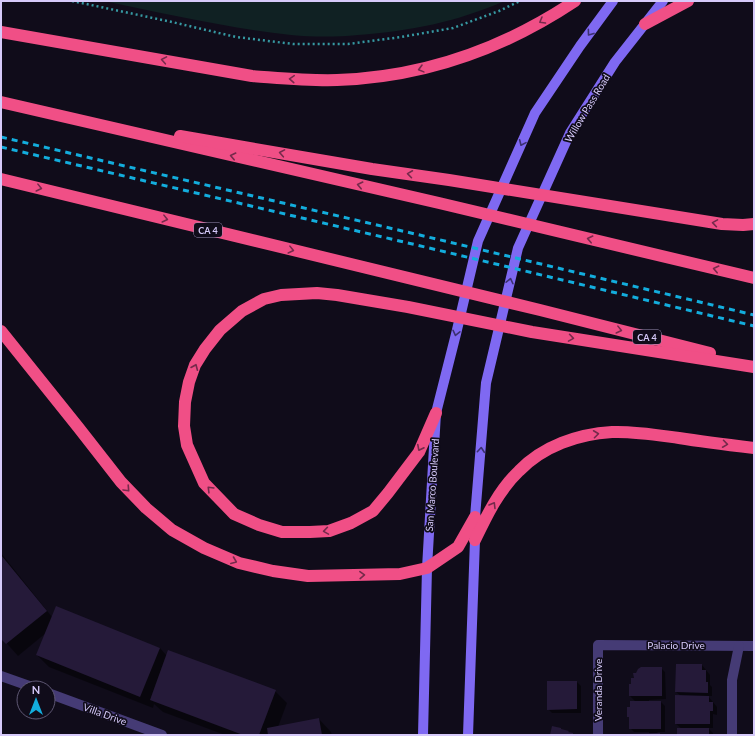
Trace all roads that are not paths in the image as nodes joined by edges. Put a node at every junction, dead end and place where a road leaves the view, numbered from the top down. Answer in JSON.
{"nodes":[{"id":1,"x":575,"y":1,"type":"edge"},
{"id":2,"x":613,"y":1,"type":"edge"},
{"id":3,"x":664,"y":1,"type":"edge"},
{"id":4,"x":688,"y":1,"type":"edge"},
{"id":5,"x":645,"y":24,"type":"junction"},
{"id":6,"x":1,"y":32,"type":"edge"},
{"id":7,"x":1,"y":102,"type":"edge"},
{"id":8,"x":52,"y":114,"type":"junction"},
{"id":9,"x":1,"y":179,"type":"edge"},
{"id":10,"x":754,"y":224,"type":"edge"},
{"id":11,"x":754,"y":278,"type":"edge"},
{"id":12,"x":1,"y":331,"type":"edge"},
{"id":13,"x":754,"y":366,"type":"edge"},
{"id":14,"x":436,"y":413,"type":"junction"},
{"id":15,"x":754,"y":448,"type":"edge"},
{"id":16,"x":475,"y":517,"type":"junction"},
{"id":17,"x":475,"y":540,"type":"junction"},
{"id":18,"x":427,"y":568,"type":"junction"},
{"id":19,"x":598,"y":645,"type":"joint"},
{"id":20,"x":739,"y":646,"type":"junction"},
{"id":21,"x":754,"y":646,"type":"edge"},
{"id":22,"x":1,"y":676,"type":"edge"},
{"id":23,"x":16,"y":681,"type":"edge"},
{"id":24,"x":56,"y":696,"type":"edge"},
{"id":25,"x":162,"y":735,"type":"edge"},
{"id":26,"x":423,"y":735,"type":"edge"},
{"id":27,"x":468,"y":735,"type":"edge"},
{"id":28,"x":598,"y":735,"type":"edge"},
{"id":29,"x":732,"y":735,"type":"edge"}],
"edges":[{"from":1,"to":6,"type":"highway","one_way":true},
{"from":2,"to":14,"type":"main road","name":"San Marco Boulevard","one_way":true},
{"from":3,"to":5,"type":"main road","name":"Willow Pass Road"},
{"from":4,"to":5,"type":"highway"},
{"from":16,"to":5,"type":"main road","name":"Willow Pass Road","one_way":true},
{"from":7,"to":8,"type":"highway"},
{"from":10,"to":8,"type":"highway","one_way":true},
{"from":11,"to":8,"type":"highway","one_way":true},
{"from":9,"to":13,"type":"highway","number":"CA 4","one_way":true},
{"from":12,"to":18,"type":"highway","one_way":true},
{"from":14,"to":13,"type":"highway","one_way":true},
{"from":14,"to":18,"type":"main road","name":"San Marco Boulevard"},
{"from":17,"to":15,"type":"highway","one_way":true},
{"from":16,"to":17,"type":"main road"},
{"from":16,"to":18,"type":"highway"},
{"from":17,"to":27,"type":"main road"},
{"from":18,"to":26,"type":"main road","name":"San Marco Boulevard"},
{"from":19,"to":20,"type":"street","name":"Palacio Drive"},
{"from":19,"to":28,"type":"street","name":"Veranda Drive"},
{"from":20,"to":21,"type":"street","name":"Palacio Drive"},
{"from":20,"to":29,"type":"street"},
{"from":22,"to":23,"type":"street"},
{"from":24,"to":25,"type":"street","name":"Villa Drive"}]}
